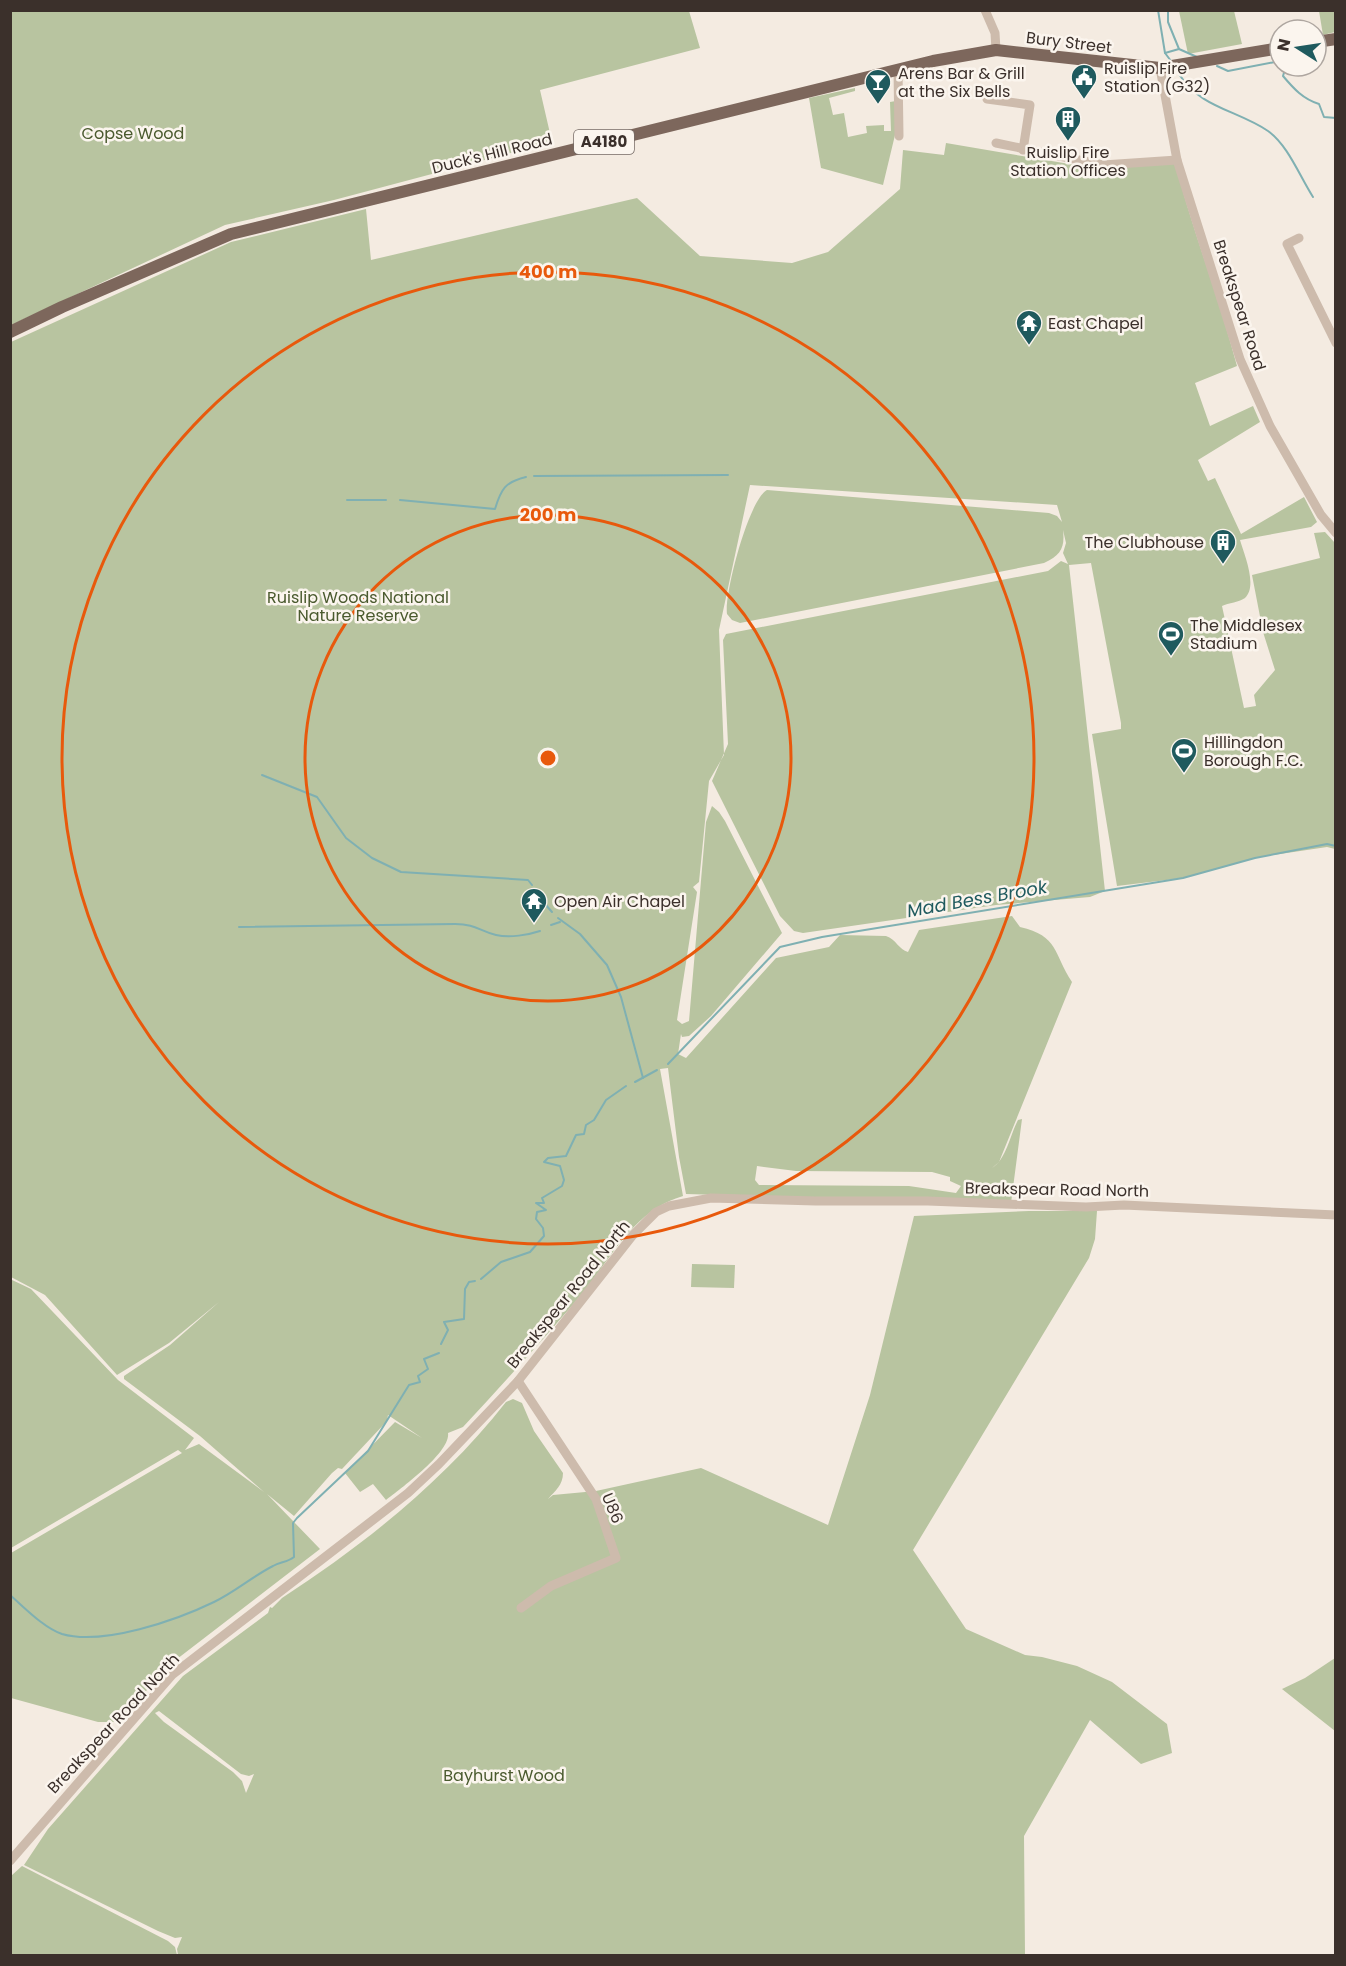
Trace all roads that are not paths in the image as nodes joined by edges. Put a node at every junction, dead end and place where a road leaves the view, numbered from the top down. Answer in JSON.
{"nodes":[{"id":1,"x":985,"y":10,"type":"edge"},
{"id":2,"x":996,"y":50,"type":"junction"},
{"id":3,"x":1268,"y":50,"type":"edge"},
{"id":4,"x":1160,"y":68,"type":"junction"},
{"id":5,"x":898,"y":70,"type":"junction"},
{"id":6,"x":987,"y":99,"type":"dead end"},
{"id":7,"x":899,"y":136,"type":"dead end"},
{"id":8,"x":996,"y":143,"type":"dead end"},
{"id":9,"x":1023,"y":150,"type":"junction"},
{"id":10,"x":1177,"y":160,"type":"junction"},
{"id":11,"x":1299,"y":238,"type":"dead end"},
{"id":12,"x":10,"y":332,"type":"edge"},
{"id":13,"x":1335,"y":342,"type":"edge"},
{"id":14,"x":1335,"y":533,"type":"edge"},
{"id":15,"x":1335,"y":1215,"type":"edge"},
{"id":16,"x":518,"y":1381,"type":"junction"},
{"id":17,"x":520,"y":1608,"type":"dead end"},
{"id":18,"x":10,"y":1861,"type":"edge"}],
"edges":[{"from":1,"to":2,"type":"street"},
{"from":2,"to":4,"type":"main road","name":"Bury Street","number":"A4180"},
{"from":2,"to":5,"type":"main road","name":"Duck's Hill Road","number":"A4180"},
{"from":3,"to":4,"type":"main road","name":"Bury Street","number":"A4180"},
{"from":4,"to":10,"type":"street","name":"Breakspear Road"},
{"from":5,"to":7,"type":"street"},
{"from":5,"to":12,"type":"main road","name":"Duck's Hill Road","number":"A4180"},
{"from":6,"to":9,"type":"street"},
{"from":8,"to":9,"type":"street"},
{"from":9,"to":10,"type":"street"},
{"from":10,"to":14,"type":"street","name":"Breakspear Road"},
{"from":11,"to":13,"type":"street"},
{"from":15,"to":16,"type":"street","name":"Breakspear Road North"},
{"from":16,"to":17,"type":"street","name":"U86"},
{"from":16,"to":18,"type":"street","name":"Breakspear Road North"}]}
